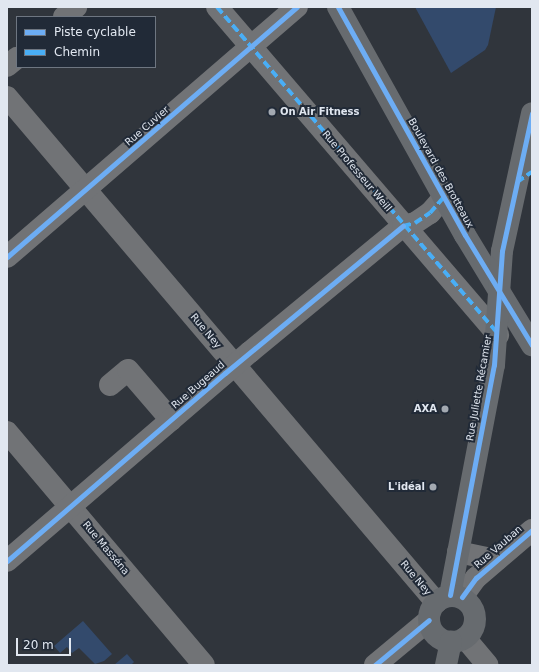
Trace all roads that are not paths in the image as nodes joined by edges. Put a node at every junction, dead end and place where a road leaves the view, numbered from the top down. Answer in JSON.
{"nodes":[{"id":1,"x":76,"y":7,"type":"edge"},
{"id":2,"x":217,"y":7,"type":"edge"},
{"id":3,"x":297,"y":7,"type":"edge"},
{"id":4,"x":338,"y":7,"type":"edge"},
{"id":5,"x":65,"y":16,"type":"edge"},
{"id":6,"x":252,"y":47,"type":"junction"},
{"id":7,"x":16,"y":59,"type":"edge"},
{"id":8,"x":7,"y":66,"type":"edge"},
{"id":9,"x":7,"y":96,"type":"edge"},
{"id":10,"x":532,"y":113,"type":"edge"},
{"id":11,"x":525,"y":177,"type":"edge"},
{"id":12,"x":87,"y":190,"type":"junction"},
{"id":13,"x":444,"y":197,"type":"junction"},
{"id":14,"x":403,"y":226,"type":"junction"},
{"id":15,"x":7,"y":257,"type":"edge"},
{"id":16,"x":500,"y":292,"type":"junction"},
{"id":17,"x":498,"y":335,"type":"junction"},
{"id":18,"x":532,"y":345,"type":"edge"},
{"id":19,"x":235,"y":365,"type":"junction"},
{"id":20,"x":110,"y":385,"type":"dead end"},
{"id":21,"x":171,"y":420,"type":"junction"},
{"id":22,"x":7,"y":432,"type":"edge"},
{"id":23,"x":70,"y":507,"type":"junction"},
{"id":24,"x":532,"y":530,"type":"edge"},
{"id":25,"x":458,"y":552,"type":"junction"},
{"id":26,"x":496,"y":560,"type":"junction"},
{"id":27,"x":7,"y":561,"type":"edge"},
{"id":28,"x":444,"y":603,"type":"junction"},
{"id":29,"x":458,"y":640,"type":"junction"},
{"id":30,"x":204,"y":665,"type":"edge"},
{"id":31,"x":375,"y":665,"type":"edge"},
{"id":32,"x":446,"y":665,"type":"edge"},
{"id":33,"x":488,"y":665,"type":"edge"}],
"edges":[{"from":1,"to":5,"type":"street"},
{"from":2,"to":6,"type":"street","name":"Rue Professeur Weill"},
{"from":3,"to":6,"type":"street","name":"Rue Cuvier"},
{"from":4,"to":13,"type":"main road","name":"Boulevard des Brotteaux"},
{"from":6,"to":12,"type":"street","name":"Rue Cuvier"},
{"from":6,"to":14,"type":"street","name":"Rue Professeur Weill"},
{"from":7,"to":8,"type":"street"},
{"from":9,"to":12,"type":"street","name":"Rue Ney"},
{"from":10,"to":11,"type":"main road","name":"Rue Juliette Récamier"},
{"from":11,"to":16,"type":"main road","name":"Rue Juliette Récamier"},
{"from":12,"to":15,"type":"street","name":"Rue Cuvier"},
{"from":12,"to":19,"type":"street","name":"Rue Ney"},
{"from":13,"to":14,"type":"street","name":"Rue Bugeaud"},
{"from":13,"to":16,"type":"main road","name":"Boulevard des Brotteaux"},
{"from":14,"to":17,"type":"street","name":"Rue Professeur Weill"},
{"from":14,"to":19,"type":"street","name":"Rue Bugeaud"},
{"from":16,"to":17,"type":"main road","name":"Rue Juliette Récamier"},
{"from":16,"to":18,"type":"main road","name":"Boulevard des Brotteaux"},
{"from":17,"to":25,"type":"main road","name":"Rue Juliette Récamier"},
{"from":19,"to":21,"type":"street","name":"Rue Bugeaud"},
{"from":19,"to":28,"type":"street","name":"Rue Ney"},
{"from":20,"to":21,"type":"street"},
{"from":21,"to":23,"type":"street","name":"Rue Bugeaud"},
{"from":22,"to":23,"type":"street","name":"Rue Masséna"},
{"from":23,"to":27,"type":"street","name":"Rue Bugeaud"},
{"from":23,"to":30,"type":"street","name":"Rue Masséna"},
{"from":24,"to":26,"type":"street","name":"Rue Vauban"},
{"from":25,"to":26,"type":"street","name":"Rue Vauban"},
{"from":25,"to":28,"type":"main road","name":"Rue Juliette Récamier"},
{"from":26,"to":28,"type":"street","name":"Rue Vauban"},
{"from":28,"to":29,"type":"main road"},
{"from":28,"to":29,"type":"main road"},
{"from":28,"to":31,"type":"street","name":"Rue Vauban"},
{"from":29,"to":32,"type":"main road"},
{"from":29,"to":33,"type":"street"}]}
